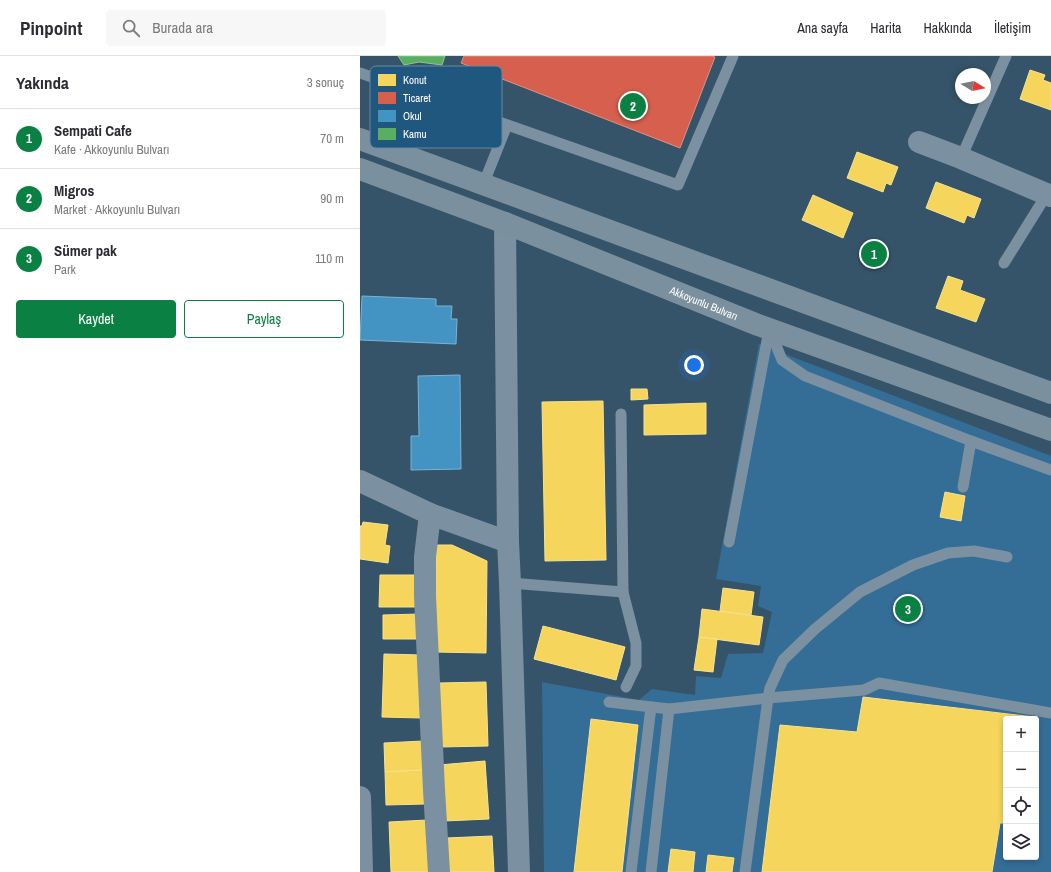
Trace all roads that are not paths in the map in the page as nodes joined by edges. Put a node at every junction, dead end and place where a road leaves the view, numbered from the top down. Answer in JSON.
{"nodes":[{"id":1,"x":733,"y":56,"type":"edge"},
{"id":2,"x":1006,"y":56,"type":"edge"},
{"id":3,"x":360,"y":74,"type":"edge"},
{"id":4,"x":370,"y":77,"type":"edge"},
{"id":5,"x":502,"y":124,"type":"edge"},
{"id":6,"x":506,"y":125,"type":"junction"},
{"id":7,"x":502,"y":135,"type":"edge"},
{"id":8,"x":360,"y":139,"type":"edge"},
{"id":9,"x":919,"y":142,"type":"dead end"},
{"id":10,"x":370,"y":143,"type":"edge"},
{"id":11,"x":384,"y":148,"type":"edge"},
{"id":12,"x":497,"y":148,"type":"edge"},
{"id":13,"x":961,"y":158,"type":"junction"},
{"id":14,"x":360,"y":169,"type":"edge"},
{"id":15,"x":483,"y":185,"type":"junction"},
{"id":16,"x":1049,"y":195,"type":"edge"},
{"id":17,"x":505,"y":223,"type":"junction"},
{"id":18,"x":1004,"y":263,"type":"dead end"},
{"id":19,"x":769,"y":330,"type":"junction"},
{"id":20,"x":1051,"y":393,"type":"edge"},
{"id":21,"x":621,"y":414,"type":"dead end"},
{"id":22,"x":1051,"y":430,"type":"edge"},
{"id":23,"x":971,"y":441,"type":"junction"},
{"id":24,"x":1051,"y":470,"type":"edge"},
{"id":25,"x":360,"y":481,"type":"edge"},
{"id":26,"x":963,"y":487,"type":"dead end"},
{"id":27,"x":430,"y":514,"type":"junction"},
{"id":28,"x":508,"y":542,"type":"junction"},
{"id":29,"x":729,"y":542,"type":"dead end"},
{"id":30,"x":1007,"y":556,"type":"dead end"},
{"id":31,"x":510,"y":583,"type":"junction"},
{"id":32,"x":623,"y":592,"type":"junction"},
{"id":33,"x":626,"y":687,"type":"dead end"},
{"id":34,"x":768,"y":698,"type":"junction"},
{"id":35,"x":610,"y":702,"type":"dead end"},
{"id":36,"x":651,"y":707,"type":"junction"},
{"id":37,"x":670,"y":709,"type":"junction"},
{"id":38,"x":1051,"y":713,"type":"edge"},
{"id":39,"x":360,"y":797,"type":"edge"},
{"id":40,"x":362,"y":872,"type":"edge"},
{"id":41,"x":439,"y":872,"type":"edge"},
{"id":42,"x":519,"y":872,"type":"edge"},
{"id":43,"x":631,"y":872,"type":"edge"},
{"id":44,"x":651,"y":872,"type":"edge"},
{"id":45,"x":745,"y":872,"type":"edge"}],
"edges":[{"from":1,"to":6,"type":"lane"},
{"from":2,"to":13,"type":"lane"},
{"from":3,"to":4,"type":"lane"},
{"from":5,"to":6,"type":"lane"},
{"from":6,"to":7,"type":"lane"},
{"from":8,"to":10,"type":"main road"},
{"from":9,"to":13,"type":"street"},
{"from":11,"to":15,"type":"main road"},
{"from":12,"to":15,"type":"lane"},
{"from":13,"to":16,"type":"street"},
{"from":14,"to":17,"type":"main road","name":"Akkoyunlu Bulvarı"},
{"from":15,"to":20,"type":"main road"},
{"from":16,"to":18,"type":"lane"},
{"from":17,"to":19,"type":"main road","name":"Akkoyunlu Bulvarı"},
{"from":17,"to":28,"type":"street"},
{"from":19,"to":22,"type":"main road","name":"Akkoyunlu Bulvarı"},
{"from":19,"to":23,"type":"lane"},
{"from":19,"to":29,"type":"lane"},
{"from":21,"to":32,"type":"lane"},
{"from":23,"to":24,"type":"lane"},
{"from":23,"to":26,"type":"lane"},
{"from":25,"to":27,"type":"street"},
{"from":27,"to":28,"type":"street"},
{"from":27,"to":41,"type":"street"},
{"from":28,"to":31,"type":"street"},
{"from":30,"to":34,"type":"lane"},
{"from":31,"to":32,"type":"lane"},
{"from":31,"to":42,"type":"street"},
{"from":32,"to":33,"type":"lane"},
{"from":34,"to":37,"type":"lane"},
{"from":34,"to":38,"type":"lane"},
{"from":34,"to":45,"type":"lane"},
{"from":35,"to":36,"type":"lane"},
{"from":36,"to":37,"type":"lane"},
{"from":36,"to":43,"type":"lane"},
{"from":37,"to":44,"type":"lane"},
{"from":39,"to":40,"type":"street"}]}
